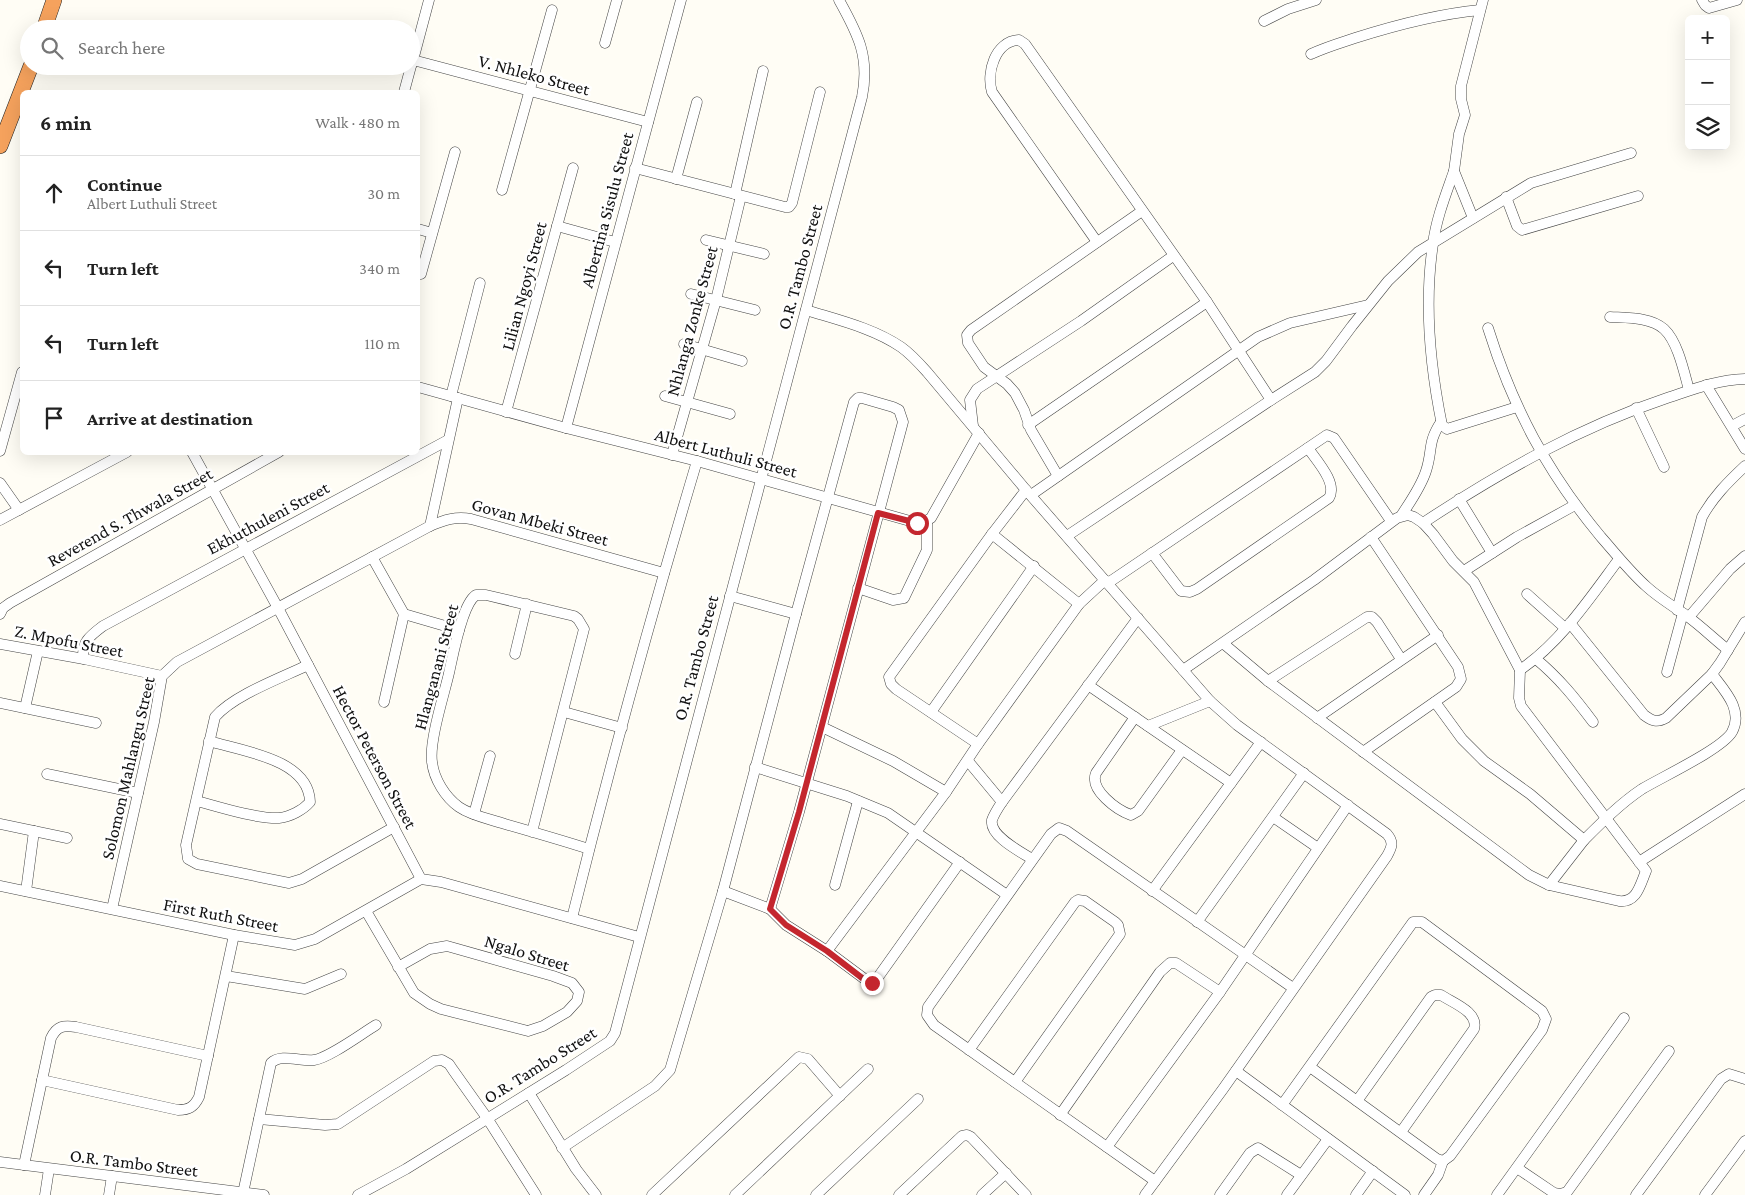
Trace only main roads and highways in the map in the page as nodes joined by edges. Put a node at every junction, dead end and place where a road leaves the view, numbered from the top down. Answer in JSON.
{"nodes":[{"id":1,"x":54,"y":0,"type":"edge"},
{"id":2,"x":47,"y":20,"type":"edge"},
{"id":3,"x":28,"y":75,"type":"edge"},
{"id":4,"x":22,"y":90,"type":"edge"},
{"id":5,"x":20,"y":94,"type":"edge"},
{"id":6,"x":0,"y":146,"type":"edge"}],
"edges":[{"from":1,"to":2,"type":"highway"},
{"from":3,"to":4,"type":"highway"},
{"from":5,"to":6,"type":"highway"}]}
